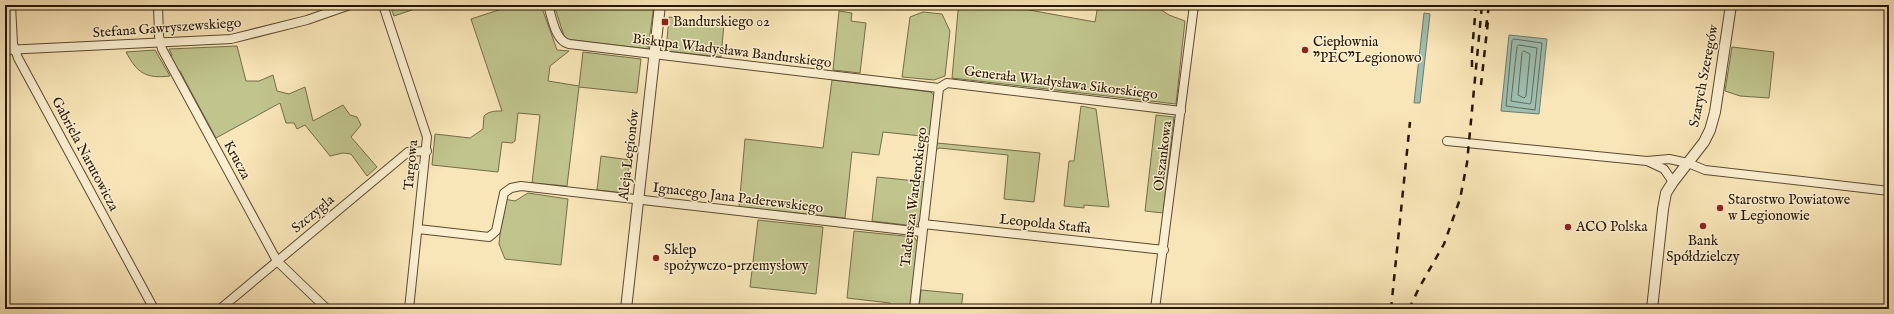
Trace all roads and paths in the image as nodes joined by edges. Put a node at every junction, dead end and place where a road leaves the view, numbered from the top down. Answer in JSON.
{"nodes":[{"id":1,"x":11,"y":5,"type":"edge"},
{"id":2,"x":158,"y":5,"type":"edge"},
{"id":3,"x":350,"y":5,"type":"edge"},
{"id":4,"x":383,"y":5,"type":"edge"},
{"id":5,"x":548,"y":5,"type":"edge"},
{"id":6,"x":660,"y":5,"type":"edge"},
{"id":7,"x":1194,"y":5,"type":"edge"},
{"id":8,"x":1731,"y":5,"type":"edge"},
{"id":9,"x":160,"y":42,"type":"junction"},
{"id":10,"x":14,"y":49,"type":"junction"},
{"id":11,"x":5,"y":50,"type":"edge"},
{"id":12,"x":655,"y":55,"type":"junction"},
{"id":13,"x":939,"y":88,"type":"junction"},
{"id":14,"x":1181,"y":111,"type":"junction"},
{"id":15,"x":1448,"y":141,"type":"dead end"},
{"id":16,"x":427,"y":151,"type":"junction"},
{"id":17,"x":1647,"y":160,"type":"junction"},
{"id":18,"x":1688,"y":163,"type":"junction"},
{"id":19,"x":1673,"y":182,"type":"junction"},
{"id":20,"x":1889,"y":190,"type":"edge"},
{"id":21,"x":638,"y":200,"type":"junction"},
{"id":22,"x":923,"y":228,"type":"junction"},
{"id":23,"x":418,"y":229,"type":"junction"},
{"id":24,"x":1164,"y":250,"type":"junction"},
{"id":25,"x":277,"y":261,"type":"junction"},
{"id":26,"x":1652,"y":307,"type":"edge"},
{"id":27,"x":154,"y":309,"type":"edge"},
{"id":28,"x":220,"y":309,"type":"edge"},
{"id":29,"x":327,"y":309,"type":"edge"},
{"id":30,"x":409,"y":309,"type":"edge"},
{"id":31,"x":626,"y":309,"type":"edge"},
{"id":32,"x":914,"y":309,"type":"edge"},
{"id":33,"x":1155,"y":309,"type":"edge"}],
"edges":[{"from":1,"to":10,"type":"street","name":"Gabriela Narutowicza"},
{"from":2,"to":9,"type":"street","name":"Krucza"},
{"from":3,"to":9,"type":"street","name":"Stefana Gawryszewskiego"},
{"from":4,"to":16,"type":"street","name":"Targowa"},
{"from":5,"to":12,"type":"street","name":"Biskupa Władysława Bandurskiego"},
{"from":6,"to":12,"type":"street","name":"Aleja Legionów"},
{"from":7,"to":14,"type":"street","name":"Olszankowa"},
{"from":8,"to":18,"type":"street","name":"Szarych Szeregów"},
{"from":9,"to":10,"type":"street","name":"Stefana Gawryszewskiego"},
{"from":9,"to":25,"type":"street","name":"Krucza"},
{"from":10,"to":11,"type":"street","name":"Stefana Gawryszewskiego"},
{"from":10,"to":27,"type":"street","name":"Gabriela Narutowicza"},
{"from":12,"to":13,"type":"street","name":"Biskupa Władysława Bandurskiego"},
{"from":12,"to":21,"type":"street","name":"Aleja Legionów"},
{"from":13,"to":14,"type":"street","name":"Generała Władysława Sikorskiego"},
{"from":13,"to":22,"type":"street","name":"Tadeusza Wardenckiego"},
{"from":14,"to":24,"type":"street","name":"Olszankowa"},
{"from":15,"to":17,"type":"street"},
{"from":16,"to":23,"type":"street","name":"Targowa"},
{"from":16,"to":25,"type":"street","name":"Szczygla"},
{"from":17,"to":18,"type":"street"},
{"from":17,"to":19,"type":"street"},
{"from":18,"to":19,"type":"street","name":"Szarych Szeregów"},
{"from":18,"to":20,"type":"street"},
{"from":19,"to":26,"type":"street","name":"Szarych Szeregów"},
{"from":21,"to":22,"type":"street","name":"Ignacego Jana Paderewskiego"},
{"from":21,"to":23,"type":"street","name":"Ignacego Jana Paderewskiego"},
{"from":21,"to":31,"type":"street","name":"Aleja Legionów"},
{"from":22,"to":24,"type":"street","name":"Leopolda Staffa"},
{"from":22,"to":32,"type":"street","name":"Tadeusza Wardenckiego"},
{"from":23,"to":30,"type":"street","name":"Targowa"},
{"from":24,"to":33,"type":"street","name":"Olszankowa"},
{"from":25,"to":28,"type":"street","name":"Szczygla"},
{"from":25,"to":29,"type":"street","name":"Krucza"}]}
